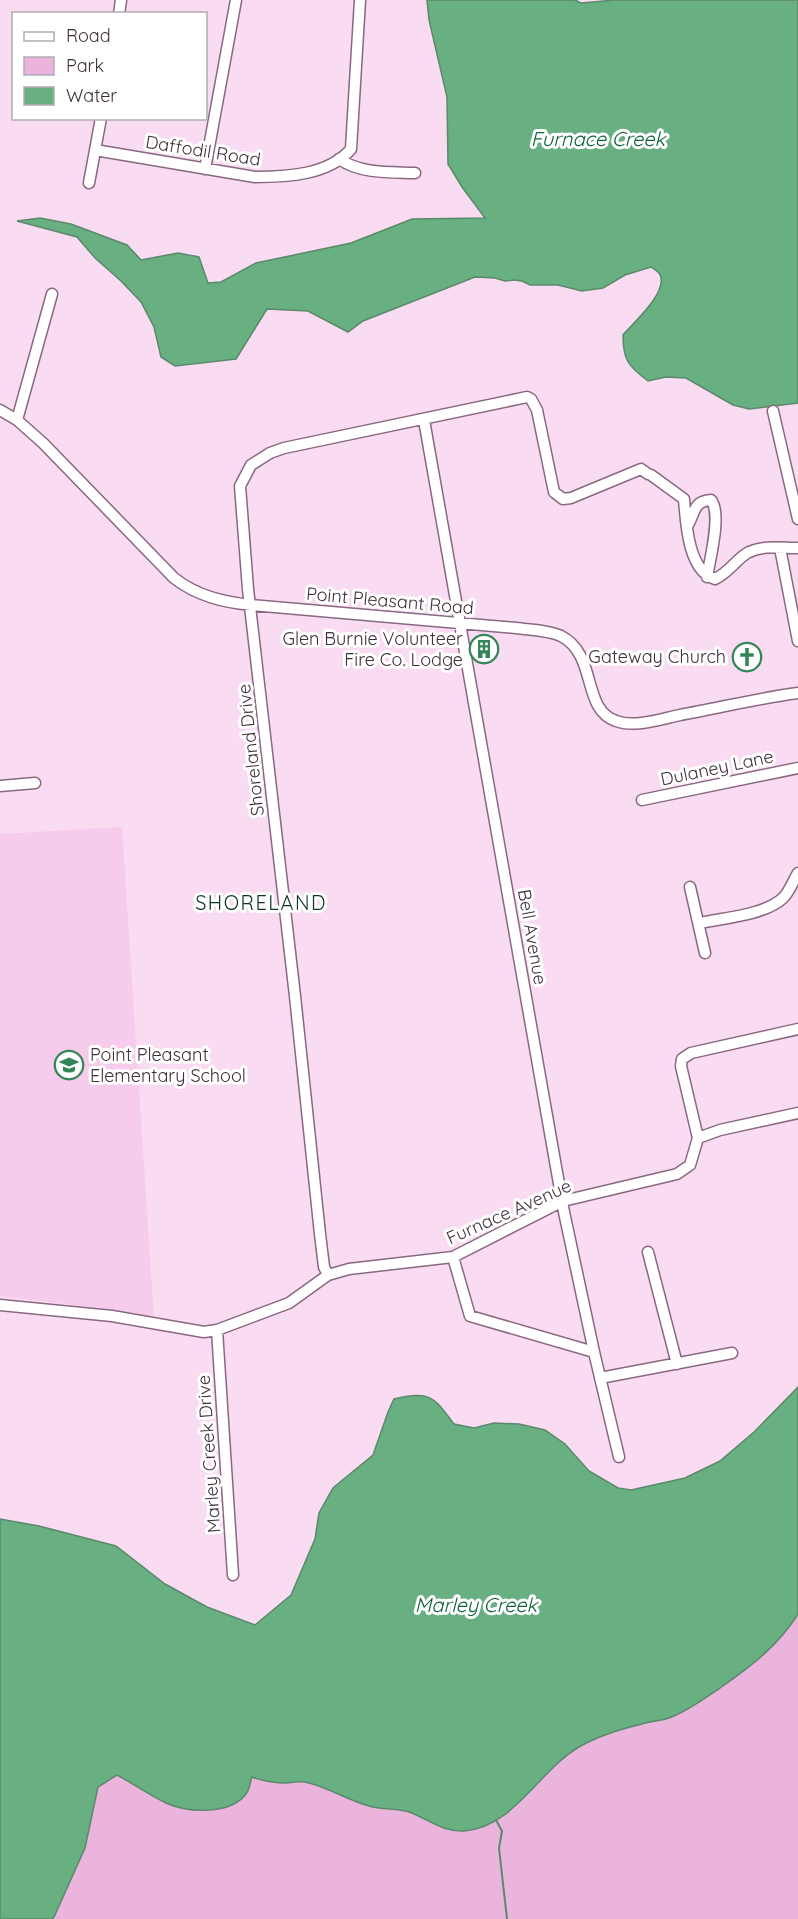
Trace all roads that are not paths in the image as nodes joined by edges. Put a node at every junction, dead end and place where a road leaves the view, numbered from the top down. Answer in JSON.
{"nodes":[{"id":1,"x":236,"y":0,"type":"edge"},
{"id":2,"x":360,"y":0,"type":"edge"},
{"id":3,"x":101,"y":120,"type":"edge"},
{"id":4,"x":95,"y":150,"type":"junction"},
{"id":5,"x":339,"y":159,"type":"junction"},
{"id":6,"x":205,"y":170,"type":"junction"},
{"id":7,"x":415,"y":173,"type":"dead end"},
{"id":8,"x":89,"y":183,"type":"dead end"},
{"id":9,"x":52,"y":294,"type":"dead end"},
{"id":10,"x":0,"y":410,"type":"edge"},
{"id":11,"x":774,"y":411,"type":"dead end"},
{"id":12,"x":17,"y":420,"type":"junction"},
{"id":13,"x":424,"y":420,"type":"junction"},
{"id":14,"x":798,"y":519,"type":"edge"},
{"id":15,"x":686,"y":528,"type":"junction"},
{"id":16,"x":780,"y":548,"type":"junction"},
{"id":17,"x":798,"y":548,"type":"edge"},
{"id":18,"x":707,"y":577,"type":"junction"},
{"id":19,"x":251,"y":605,"type":"junction"},
{"id":20,"x":462,"y":623,"type":"junction"},
{"id":21,"x":798,"y":641,"type":"edge"},
{"id":22,"x":798,"y":693,"type":"edge"},
{"id":23,"x":798,"y":768,"type":"edge"},
{"id":24,"x":34,"y":783,"type":"dead end"},
{"id":25,"x":0,"y":786,"type":"edge"},
{"id":26,"x":642,"y":800,"type":"dead end"},
{"id":27,"x":798,"y":873,"type":"edge"},
{"id":28,"x":690,"y":887,"type":"dead end"},
{"id":29,"x":700,"y":923,"type":"junction"},
{"id":30,"x":705,"y":953,"type":"dead end"},
{"id":31,"x":798,"y":1029,"type":"edge"},
{"id":32,"x":798,"y":1113,"type":"edge"},
{"id":33,"x":698,"y":1138,"type":"junction"},
{"id":34,"x":564,"y":1202,"type":"junction"},
{"id":35,"x":648,"y":1252,"type":"dead end"},
{"id":36,"x":453,"y":1257,"type":"junction"},
{"id":37,"x":328,"y":1275,"type":"junction"},
{"id":38,"x":0,"y":1305,"type":"edge"},
{"id":39,"x":217,"y":1330,"type":"junction"},
{"id":40,"x":594,"y":1352,"type":"junction"},
{"id":41,"x":732,"y":1353,"type":"dead end"},
{"id":42,"x":677,"y":1364,"type":"junction"},
{"id":43,"x":600,"y":1378,"type":"junction"},
{"id":44,"x":619,"y":1457,"type":"dead end"},
{"id":45,"x":233,"y":1575,"type":"dead end"}],
"edges":[{"from":1,"to":6,"type":"street"},
{"from":2,"to":5,"type":"street"},
{"from":3,"to":4,"type":"street"},
{"from":4,"to":6,"type":"street","name":"Daffodil Road"},
{"from":4,"to":8,"type":"street"},
{"from":5,"to":6,"type":"street","name":"Daffodil Road"},
{"from":5,"to":7,"type":"street"},
{"from":9,"to":12,"type":"street"},
{"from":10,"to":12,"type":"street","name":"Point Pleasant Road"},
{"from":11,"to":14,"type":"street"},
{"from":12,"to":19,"type":"street","name":"Point Pleasant Road"},
{"from":13,"to":15,"type":"street","name":"Shoreland Drive"},
{"from":13,"to":19,"type":"street","name":"Shoreland Drive"},
{"from":13,"to":20,"type":"street","name":"Bell Avenue"},
{"from":15,"to":18,"type":"street"},
{"from":15,"to":18,"type":"street"},
{"from":16,"to":17,"type":"street"},
{"from":16,"to":18,"type":"street"},
{"from":16,"to":21,"type":"street"},
{"from":19,"to":20,"type":"street","name":"Point Pleasant Road"},
{"from":19,"to":37,"type":"street","name":"Shoreland Drive"},
{"from":20,"to":22,"type":"street","name":"Point Pleasant Road"},
{"from":20,"to":34,"type":"street","name":"Bell Avenue"},
{"from":23,"to":26,"type":"street","name":"Dulaney Lane"},
{"from":24,"to":25,"type":"street"},
{"from":27,"to":29,"type":"street"},
{"from":28,"to":29,"type":"street"},
{"from":29,"to":30,"type":"street"},
{"from":31,"to":33,"type":"street"},
{"from":32,"to":33,"type":"street"},
{"from":33,"to":34,"type":"street","name":"Furnace Avenue"},
{"from":34,"to":36,"type":"street","name":"Furnace Avenue"},
{"from":34,"to":40,"type":"street","name":"Bell Avenue"},
{"from":35,"to":42,"type":"street"},
{"from":36,"to":37,"type":"street","name":"Furnace Avenue"},
{"from":36,"to":40,"type":"street"},
{"from":37,"to":39,"type":"street","name":"Furnace Avenue"},
{"from":38,"to":39,"type":"street","name":"Furnace Avenue"},
{"from":39,"to":45,"type":"street","name":"Marley Creek Drive"},
{"from":40,"to":43,"type":"street","name":"Bell Avenue"},
{"from":41,"to":42,"type":"street"},
{"from":42,"to":43,"type":"street"},
{"from":43,"to":44,"type":"street","name":"Bell Avenue"}]}
